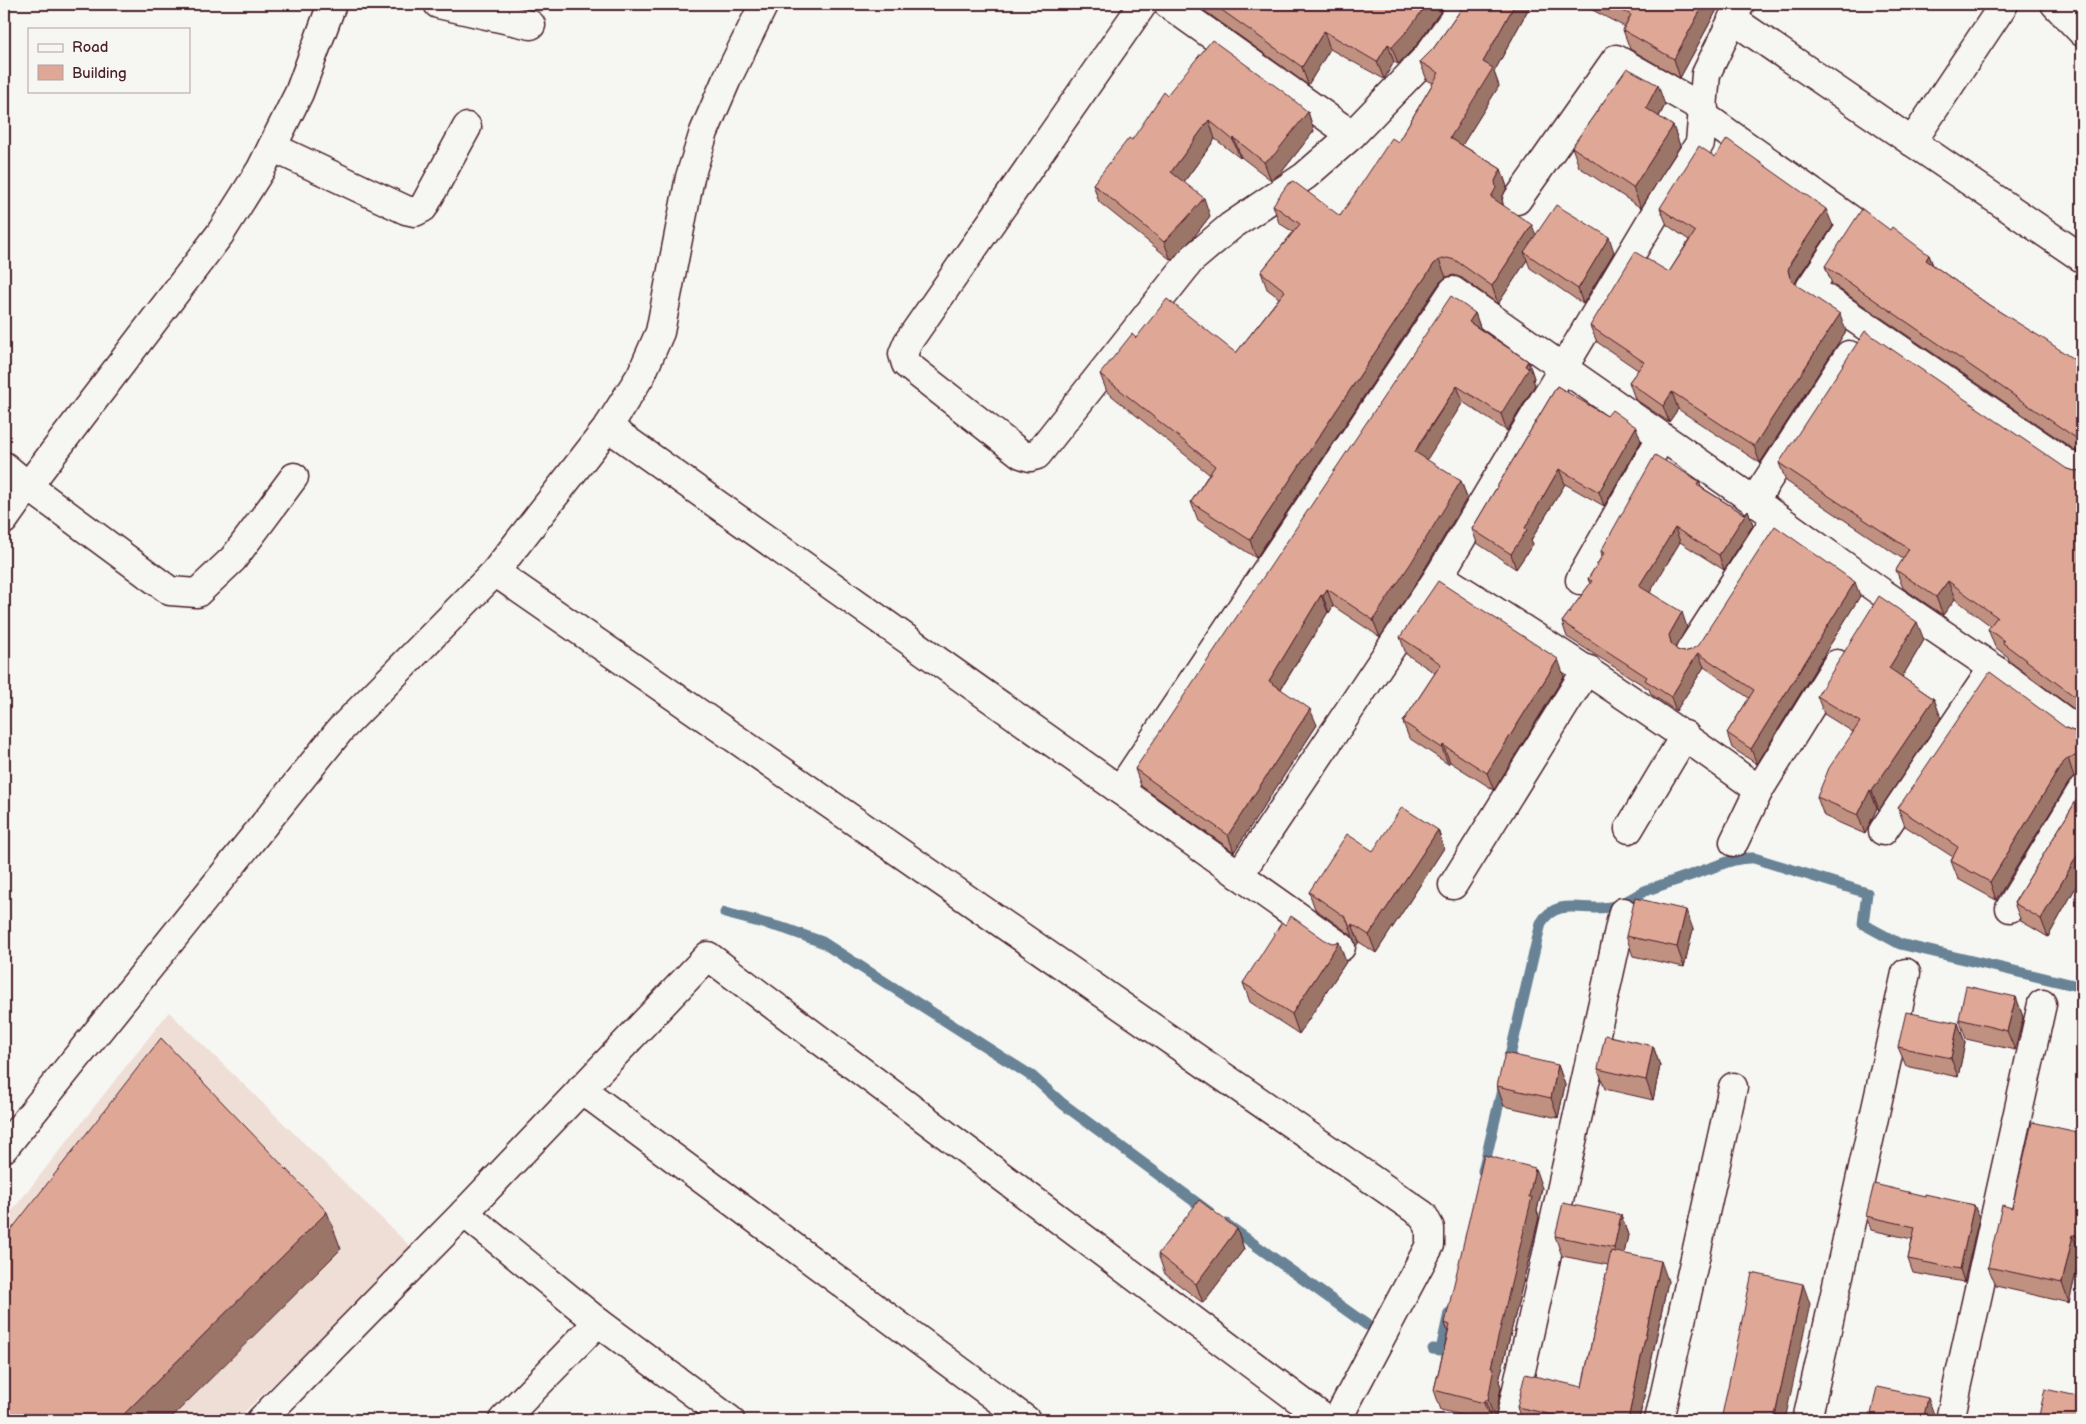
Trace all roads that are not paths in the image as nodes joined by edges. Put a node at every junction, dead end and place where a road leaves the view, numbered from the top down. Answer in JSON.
{"nodes":[{"id":1,"x":332,"y":4,"type":"edge"},
{"id":2,"x":438,"y":4,"type":"edge"},
{"id":3,"x":764,"y":4,"type":"edge"},
{"id":4,"x":1143,"y":4,"type":"edge"},
{"id":5,"x":1168,"y":4,"type":"edge"},
{"id":6,"x":1465,"y":4,"type":"edge"},
{"id":7,"x":2004,"y":4,"type":"edge"},
{"id":8,"x":2055,"y":4,"type":"edge"},
{"id":9,"x":1736,"y":11,"type":"edge"},
{"id":10,"x":531,"y":24,"type":"dead end"},
{"id":11,"x":2082,"y":32,"type":"edge"},
{"id":12,"x":1704,"y":112,"type":"junction"},
{"id":13,"x":467,"y":127,"type":"dead end"},
{"id":14,"x":1352,"y":135,"type":"junction"},
{"id":15,"x":1912,"y":142,"type":"junction"},
{"id":16,"x":272,"y":147,"type":"junction"},
{"id":17,"x":1517,"y":200,"type":"dead end"},
{"id":18,"x":2082,"y":258,"type":"edge"},
{"id":19,"x":1868,"y":326,"type":"junction"},
{"id":20,"x":1563,"y":369,"type":"junction"},
{"id":21,"x":608,"y":427,"type":"junction"},
{"id":22,"x":1661,"y":438,"type":"junction"},
{"id":23,"x":4,"y":466,"type":"edge"},
{"id":24,"x":2082,"y":474,"type":"edge"},
{"id":25,"x":294,"y":477,"type":"dead end"},
{"id":26,"x":28,"y":486,"type":"junction"},
{"id":27,"x":1754,"y":501,"type":"junction"},
{"id":28,"x":1776,"y":518,"type":"junction"},
{"id":29,"x":4,"y":520,"type":"edge"},
{"id":30,"x":495,"y":572,"type":"junction"},
{"id":31,"x":1439,"y":576,"type":"junction"},
{"id":32,"x":1580,"y":580,"type":"dead end"},
{"id":33,"x":1882,"y":592,"type":"junction"},
{"id":34,"x":1866,"y":617,"type":"edge"},
{"id":35,"x":1851,"y":642,"type":"edge"},
{"id":36,"x":1690,"y":651,"type":"edge"},
{"id":37,"x":1993,"y":668,"type":"junction"},
{"id":38,"x":1587,"y":669,"type":"junction"},
{"id":39,"x":2082,"y":734,"type":"edge"},
{"id":40,"x":1685,"y":735,"type":"junction"},
{"id":41,"x":1120,"y":790,"type":"junction"},
{"id":42,"x":1759,"y":790,"type":"junction"},
{"id":43,"x":2082,"y":790,"type":"edge"},
{"id":44,"x":1629,"y":829,"type":"dead end"},
{"id":45,"x":1883,"y":832,"type":"dead end"},
{"id":46,"x":1734,"y":842,"type":"dead end"},
{"id":47,"x":1239,"y":875,"type":"junction"},
{"id":48,"x":1453,"y":885,"type":"dead end"},
{"id":49,"x":2010,"y":908,"type":"dead end"},
{"id":50,"x":1623,"y":912,"type":"dead end"},
{"id":51,"x":1341,"y":947,"type":"dead end"},
{"id":52,"x":1906,"y":973,"type":"dead end"},
{"id":53,"x":2042,"y":1004,"type":"dead end"},
{"id":54,"x":1733,"y":1087,"type":"dead end"},
{"id":55,"x":581,"y":1089,"type":"junction"},
{"id":56,"x":4,"y":1148,"type":"edge"},
{"id":57,"x":464,"y":1213,"type":"junction"},
{"id":58,"x":598,"y":1322,"type":"junction"},
{"id":59,"x":261,"y":1420,"type":"edge"},
{"id":60,"x":503,"y":1420,"type":"edge"},
{"id":61,"x":730,"y":1420,"type":"edge"},
{"id":62,"x":1026,"y":1420,"type":"edge"},
{"id":63,"x":1326,"y":1420,"type":"edge"},
{"id":64,"x":1337,"y":1420,"type":"edge"},
{"id":65,"x":1510,"y":1420,"type":"edge"},
{"id":66,"x":1659,"y":1420,"type":"edge"},
{"id":67,"x":1807,"y":1420,"type":"edge"},
{"id":68,"x":1950,"y":1420,"type":"edge"}],
"edges":[{"from":1,"to":16,"type":"street"},
{"from":2,"to":10,"type":"street"},
{"from":3,"to":21,"type":"street"},
{"from":4,"to":14,"type":"street"},
{"from":5,"to":14,"type":"street"},
{"from":6,"to":14,"type":"street"},
{"from":7,"to":15,"type":"street"},
{"from":8,"to":11,"type":"street"},
{"from":9,"to":12,"type":"street"},
{"from":9,"to":15,"type":"street"},
{"from":12,"to":17,"type":"street"},
{"from":12,"to":19,"type":"street"},
{"from":12,"to":20,"type":"street"},
{"from":13,"to":16,"type":"street"},
{"from":15,"to":18,"type":"street"},
{"from":16,"to":26,"type":"street"},
{"from":19,"to":24,"type":"street"},
{"from":19,"to":27,"type":"street"},
{"from":20,"to":22,"type":"street"},
{"from":20,"to":31,"type":"street"},
{"from":20,"to":41,"type":"street"},
{"from":21,"to":30,"type":"street"},
{"from":21,"to":41,"type":"street"},
{"from":22,"to":27,"type":"street"},
{"from":22,"to":32,"type":"street"},
{"from":23,"to":26,"type":"street"},
{"from":25,"to":26,"type":"street"},
{"from":26,"to":29,"type":"street"},
{"from":27,"to":28,"type":"street"},
{"from":28,"to":33,"type":"street"},
{"from":28,"to":36,"type":"street"},
{"from":30,"to":56,"type":"street"},
{"from":30,"to":64,"type":"street"},
{"from":31,"to":38,"type":"street"},
{"from":31,"to":47,"type":"street"},
{"from":33,"to":34,"type":"street"},
{"from":33,"to":37,"type":"street"},
{"from":35,"to":42,"type":"street"},
{"from":37,"to":39,"type":"street"},
{"from":37,"to":45,"type":"street"},
{"from":38,"to":40,"type":"street"},
{"from":38,"to":48,"type":"street"},
{"from":40,"to":42,"type":"street"},
{"from":40,"to":44,"type":"street"},
{"from":41,"to":47,"type":"street"},
{"from":42,"to":46,"type":"street"},
{"from":43,"to":49,"type":"street"},
{"from":47,"to":51,"type":"street"},
{"from":50,"to":65,"type":"street"},
{"from":52,"to":67,"type":"street"},
{"from":53,"to":68,"type":"street"},
{"from":54,"to":66,"type":"street"},
{"from":55,"to":57,"type":"street"},
{"from":55,"to":62,"type":"street"},
{"from":55,"to":63,"type":"street"},
{"from":57,"to":58,"type":"street"},
{"from":57,"to":59,"type":"street"},
{"from":58,"to":60,"type":"street"},
{"from":58,"to":61,"type":"street"}]}
